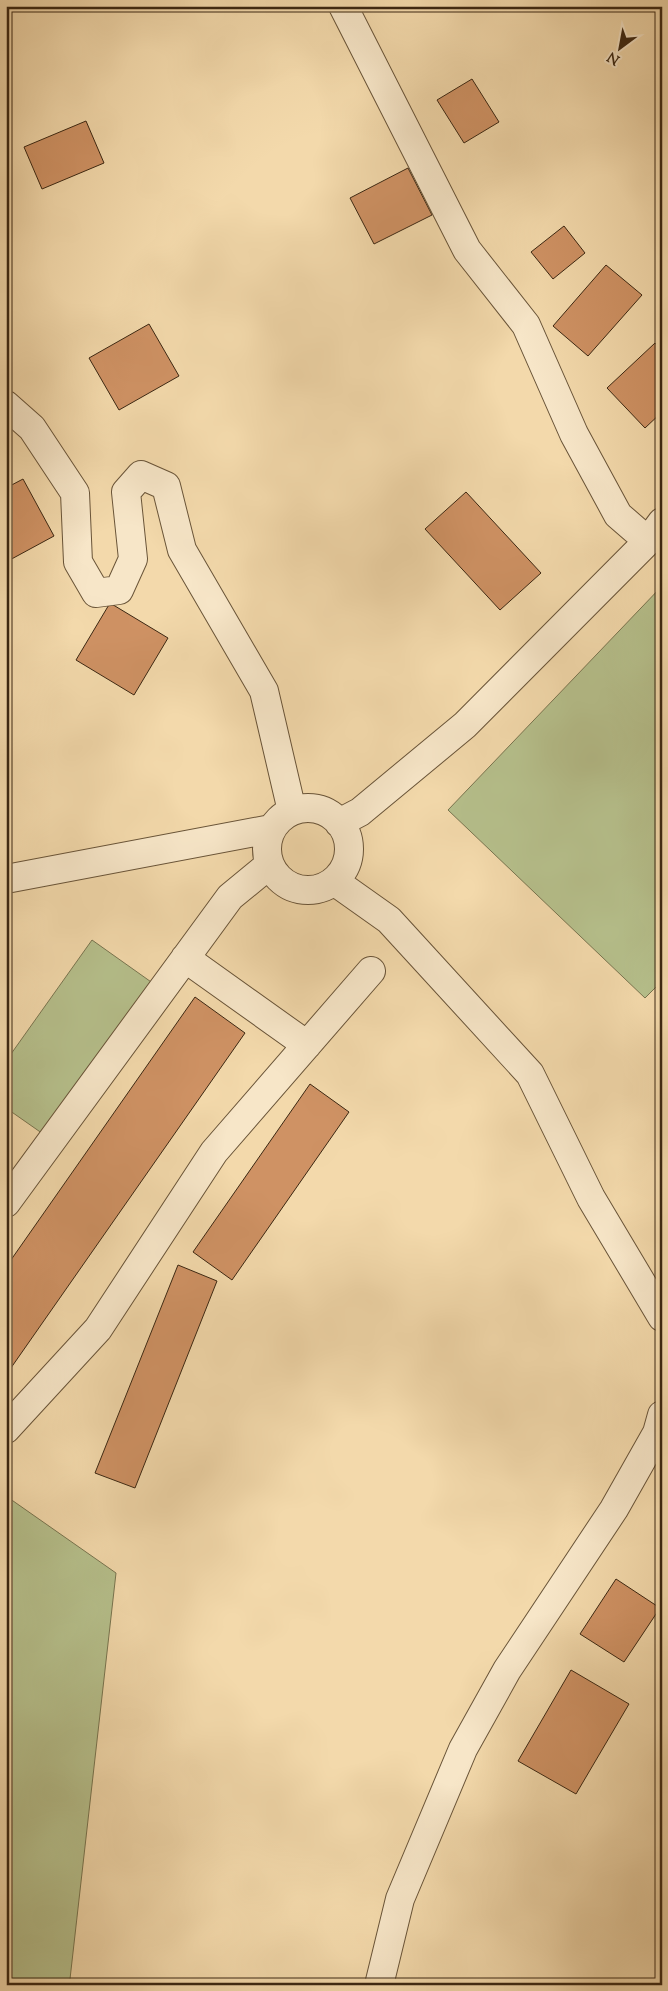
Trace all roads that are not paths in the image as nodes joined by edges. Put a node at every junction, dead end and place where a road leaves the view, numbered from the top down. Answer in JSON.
{"nodes":[{"id":1,"x":343,"y":6,"type":"edge"},
{"id":2,"x":6,"y":405,"type":"edge"},
{"id":3,"x":655,"y":531,"type":"edge"},
{"id":4,"x":292,"y":811,"type":"junction"},
{"id":5,"x":339,"y":823,"type":"junction"},
{"id":6,"x":271,"y":829,"type":"junction"},
{"id":7,"x":270,"y":865,"type":"junction"},
{"id":8,"x":6,"y":880,"type":"edge"},
{"id":9,"x":334,"y":881,"type":"junction"},
{"id":10,"x":185,"y":958,"type":"junction"},
{"id":11,"x":371,"y":971,"type":"dead end"},
{"id":12,"x":307,"y":1045,"type":"junction"},
{"id":13,"x":6,"y":1204,"type":"edge"},
{"id":14,"x":662,"y":1318,"type":"edge"},
{"id":15,"x":662,"y":1415,"type":"edge"},
{"id":16,"x":6,"y":1429,"type":"edge"},
{"id":17,"x":379,"y":1985,"type":"edge"}],
"edges":[{"from":1,"to":3,"type":"street"},
{"from":2,"to":4,"type":"street"},
{"from":3,"to":5,"type":"street"},
{"from":4,"to":5,"type":"street"},
{"from":4,"to":6,"type":"street"},
{"from":5,"to":9,"type":"street"},
{"from":6,"to":7,"type":"street"},
{"from":6,"to":8,"type":"street"},
{"from":7,"to":9,"type":"street"},
{"from":7,"to":10,"type":"street"},
{"from":9,"to":14,"type":"street"},
{"from":10,"to":12,"type":"street"},
{"from":10,"to":13,"type":"street"},
{"from":11,"to":12,"type":"street"},
{"from":12,"to":16,"type":"street"},
{"from":15,"to":17,"type":"street"}]}
